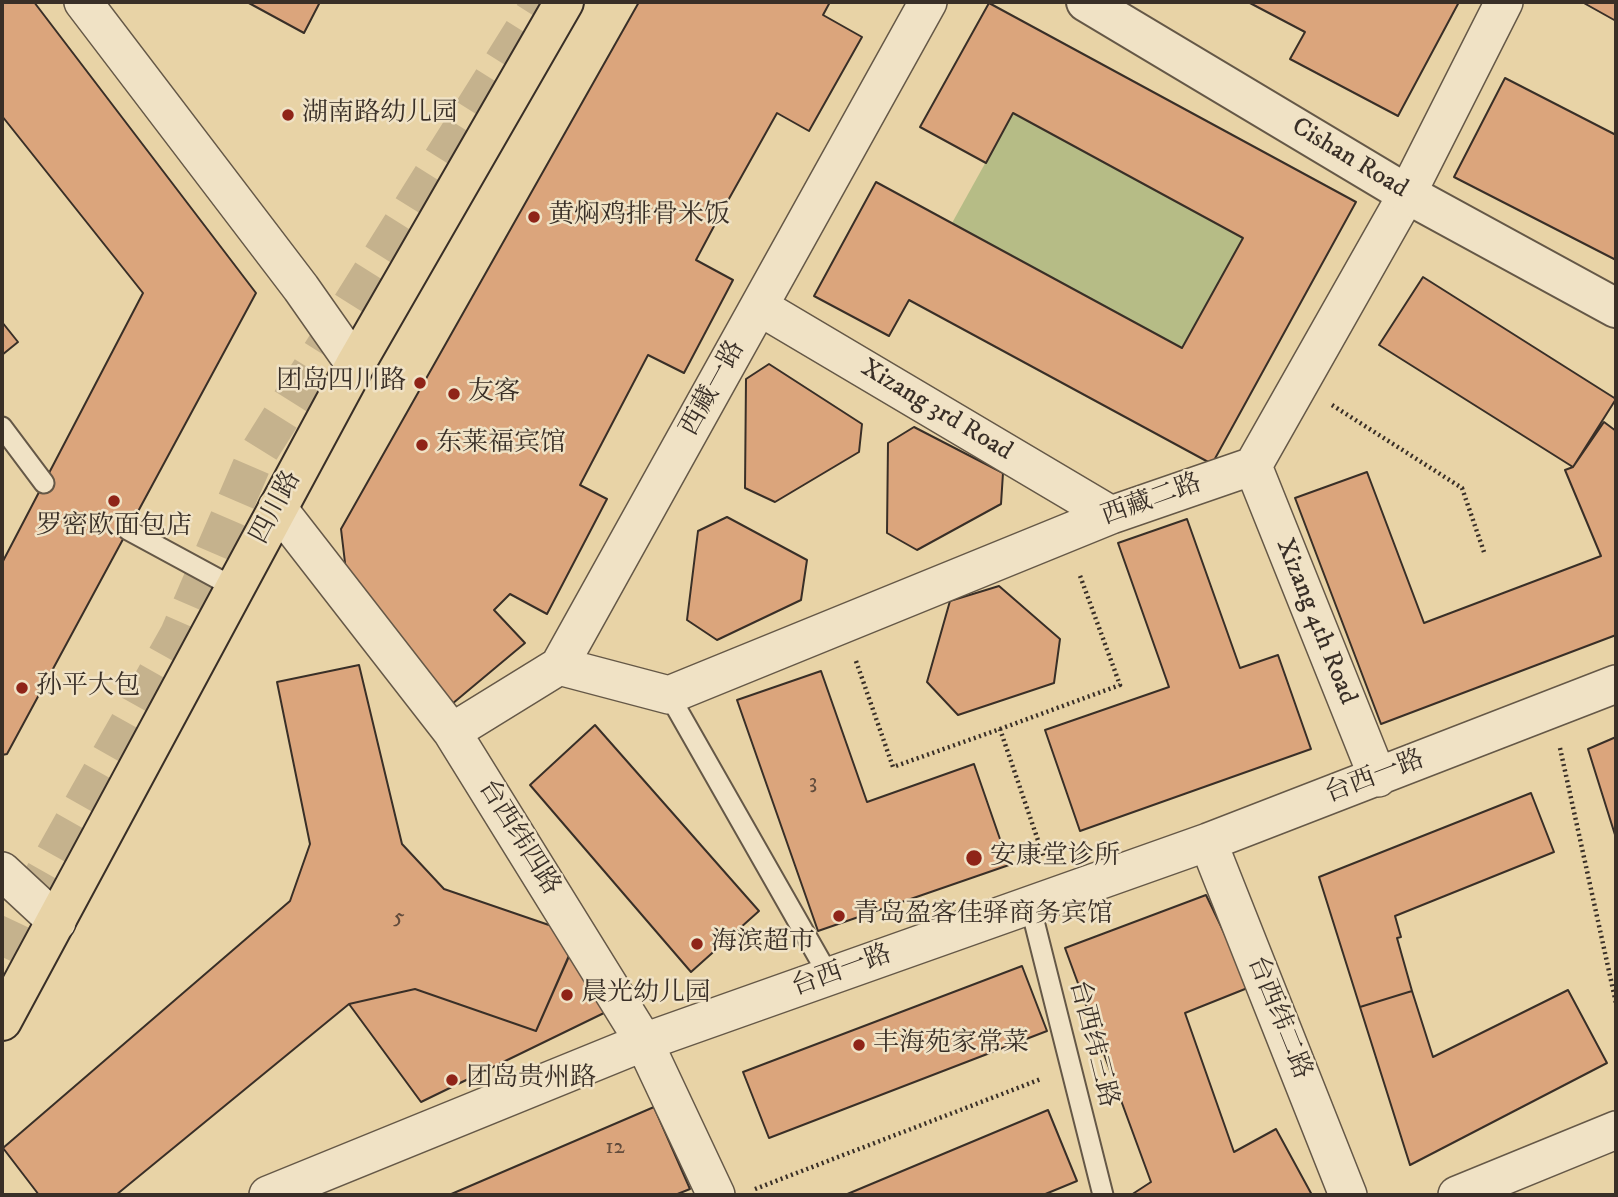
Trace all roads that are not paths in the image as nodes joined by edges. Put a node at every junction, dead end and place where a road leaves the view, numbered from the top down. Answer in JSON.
{"nodes":[{"id":1,"x":83,"y":2,"type":"edge"},
{"id":2,"x":564,"y":2,"type":"edge"},
{"id":3,"x":928,"y":2,"type":"edge"},
{"id":4,"x":1086,"y":2,"type":"edge"},
{"id":5,"x":1504,"y":2,"type":"edge"},
{"id":6,"x":1407,"y":194,"type":"junction"},
{"id":7,"x":760,"y":307,"type":"junction"},
{"id":8,"x":1616,"y":307,"type":"edge"},
{"id":9,"x":355,"y":366,"type":"junction"},
{"id":10,"x":2,"y":428,"type":"edge"},
{"id":11,"x":1253,"y":466,"type":"junction"},
{"id":12,"x":44,"y":482,"type":"dead end"},
{"id":13,"x":277,"y":507,"type":"junction"},
{"id":14,"x":1111,"y":515,"type":"junction"},
{"id":15,"x":128,"y":530,"type":"dead end"},
{"id":16,"x":235,"y":588,"type":"junction"},
{"id":17,"x":559,"y":666,"type":"junction"},
{"id":18,"x":1616,"y":684,"type":"edge"},
{"id":19,"x":669,"y":695,"type":"junction"},
{"id":20,"x":452,"y":732,"type":"junction"},
{"id":21,"x":1378,"y":778,"type":"junction"},
{"id":22,"x":1208,"y":842,"type":"junction"},
{"id":23,"x":2,"y":872,"type":"edge"},
{"id":24,"x":1044,"y":900,"type":"junction"},
{"id":25,"x":57,"y":922,"type":"junction"},
{"id":26,"x":830,"y":976,"type":"junction"},
{"id":27,"x":2,"y":1021,"type":"edge"},
{"id":28,"x":644,"y":1042,"type":"junction"},
{"id":29,"x":1616,"y":1130,"type":"edge"},
{"id":30,"x":268,"y":1195,"type":"edge"},
{"id":31,"x":716,"y":1195,"type":"edge"},
{"id":32,"x":1103,"y":1195,"type":"edge"},
{"id":33,"x":1348,"y":1195,"type":"edge"},
{"id":34,"x":1457,"y":1195,"type":"edge"}],
"edges":[{"from":1,"to":9,"type":"street"},
{"from":2,"to":9,"type":"main road","name":"四川路"},
{"from":3,"to":7,"type":"street","name":"西藏一路"},
{"from":4,"to":6,"type":"street","name":"Cishan Road"},
{"from":5,"to":6,"type":"street"},
{"from":6,"to":8,"type":"street","name":"Cishan Road"},
{"from":6,"to":11,"type":"street"},
{"from":7,"to":14,"type":"street","name":"Xizang 3rd Road"},
{"from":7,"to":17,"type":"street","name":"西藏一路"},
{"from":9,"to":13,"type":"main road","name":"四川路"},
{"from":10,"to":12,"type":"lane"},
{"from":11,"to":14,"type":"street","name":"西藏二路"},
{"from":11,"to":21,"type":"street","name":"Xizang 4th Road"},
{"from":13,"to":16,"type":"main road","name":"四川路"},
{"from":13,"to":20,"type":"street","name":"台西纬四路"},
{"from":14,"to":19,"type":"street","name":"西藏二路"},
{"from":15,"to":16,"type":"lane"},
{"from":16,"to":25,"type":"main road","name":"四川路"},
{"from":17,"to":19,"type":"street"},
{"from":17,"to":20,"type":"street","name":"西藏一路"},
{"from":18,"to":21,"type":"street","name":"台西一路"},
{"from":19,"to":26,"type":"lane"},
{"from":20,"to":28,"type":"street","name":"台西纬四路"},
{"from":21,"to":22,"type":"street","name":"台西一路"},
{"from":22,"to":24,"type":"street","name":"台西一路"},
{"from":22,"to":33,"type":"street","name":"台西纬二路"},
{"from":23,"to":25,"type":"street"},
{"from":24,"to":26,"type":"street","name":"台西一路"},
{"from":24,"to":32,"type":"lane","name":"台西纬三路"},
{"from":25,"to":27,"type":"main road","name":"四川路"},
{"from":26,"to":28,"type":"street","name":"台西一路"},
{"from":28,"to":30,"type":"street","name":"台西一路"},
{"from":28,"to":31,"type":"street","name":"台西纬四路"},
{"from":29,"to":34,"type":"street"}]}
